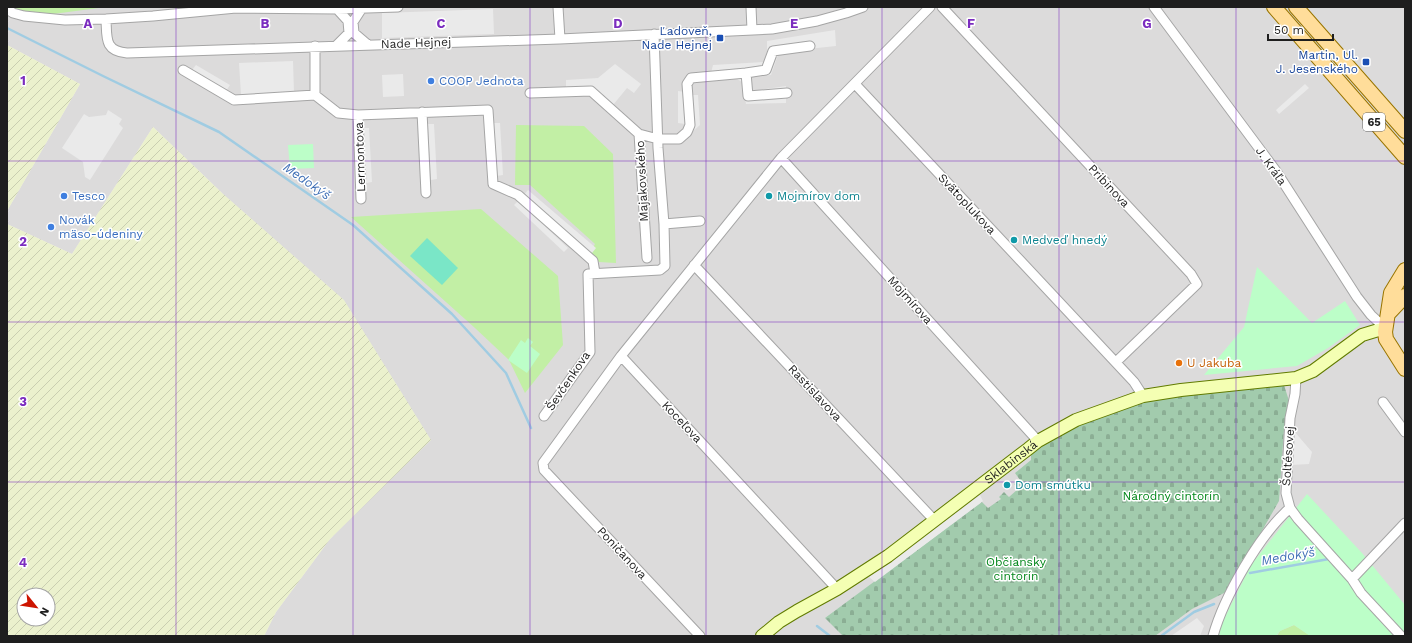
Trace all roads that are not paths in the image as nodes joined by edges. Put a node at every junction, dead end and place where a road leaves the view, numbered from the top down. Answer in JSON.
{"nodes":[{"id":1,"x":236,"y":7,"type":"edge"},
{"id":2,"x":398,"y":7,"type":"edge"},
{"id":3,"x":558,"y":7,"type":"edge"},
{"id":4,"x":752,"y":7,"type":"edge"},
{"id":5,"x":863,"y":7,"type":"edge"},
{"id":6,"x":930,"y":7,"type":"edge"},
{"id":7,"x":942,"y":7,"type":"edge"},
{"id":8,"x":1154,"y":7,"type":"edge"},
{"id":9,"x":1274,"y":7,"type":"edge"},
{"id":10,"x":1296,"y":7,"type":"edge"},
{"id":11,"x":362,"y":8,"type":"junction"},
{"id":12,"x":7,"y":9,"type":"edge"},
{"id":13,"x":337,"y":9,"type":"junction"},
{"id":14,"x":106,"y":19,"type":"junction"},
{"id":15,"x":752,"y":30,"type":"junction"},
{"id":16,"x":654,"y":34,"type":"junction"},
{"id":17,"x":560,"y":39,"type":"junction"},
{"id":18,"x":368,"y":45,"type":"junction"},
{"id":19,"x":314,"y":46,"type":"junction"},
{"id":20,"x":336,"y":46,"type":"junction"},
{"id":21,"x":810,"y":46,"type":"dead end"},
{"id":22,"x":183,"y":70,"type":"dead end"},
{"id":23,"x":746,"y":73,"type":"junction"},
{"id":24,"x":855,"y":84,"type":"junction"},
{"id":25,"x":530,"y":93,"type":"dead end"},
{"id":26,"x":787,"y":93,"type":"dead end"},
{"id":27,"x":314,"y":95,"type":"junction"},
{"id":28,"x":422,"y":112,"type":"junction"},
{"id":29,"x":358,"y":115,"type":"junction"},
{"id":30,"x":1405,"y":131,"type":"edge"},
{"id":31,"x":639,"y":134,"type":"junction"},
{"id":32,"x":658,"y":139,"type":"junction"},
{"id":33,"x":1405,"y":157,"type":"edge"},
{"id":34,"x":781,"y":158,"type":"junction"},
{"id":35,"x":493,"y":184,"type":"joint"},
{"id":36,"x":426,"y":193,"type":"dead end"},
{"id":37,"x":361,"y":198,"type":"dead end"},
{"id":38,"x":700,"y":221,"type":"dead end"},
{"id":39,"x":664,"y":224,"type":"junction"},
{"id":40,"x":647,"y":258,"type":"dead end"},
{"id":41,"x":694,"y":264,"type":"junction"},
{"id":42,"x":1405,"y":270,"type":"edge"},
{"id":43,"x":591,"y":273,"type":"junction"},
{"id":44,"x":1405,"y":296,"type":"edge"},
{"id":45,"x":1386,"y":321,"type":"junction"},
{"id":46,"x":621,"y":356,"type":"junction"},
{"id":47,"x":1116,"y":362,"type":"junction"},
{"id":48,"x":1405,"y":369,"type":"edge"},
{"id":49,"x":1296,"y":378,"type":"junction"},
{"id":50,"x":1142,"y":396,"type":"junction"},
{"id":51,"x":1383,"y":402,"type":"dead end"},
{"id":52,"x":544,"y":416,"type":"dead end"},
{"id":53,"x":1405,"y":432,"type":"edge"},
{"id":54,"x":1038,"y":441,"type":"junction"},
{"id":55,"x":1290,"y":508,"type":"junction"},
{"id":56,"x":935,"y":521,"type":"junction"},
{"id":57,"x":1405,"y":523,"type":"edge"},
{"id":58,"x":1352,"y":579,"type":"junction"},
{"id":59,"x":837,"y":589,"type":"junction"},
{"id":60,"x":700,"y":636,"type":"edge"},
{"id":61,"x":762,"y":636,"type":"edge"},
{"id":62,"x":1213,"y":636,"type":"edge"},
{"id":63,"x":1401,"y":636,"type":"edge"}],
"edges":[{"from":1,"to":13,"type":"street"},
{"from":1,"to":14,"type":"street"},
{"from":2,"to":11,"type":"street"},
{"from":3,"to":17,"type":"street"},
{"from":4,"to":15,"type":"street"},
{"from":5,"to":15,"type":"street","name":"Nade Hejnej"},
{"from":6,"to":24,"type":"street"},
{"from":7,"to":47,"type":"street","name":"Pribinova"},
{"from":8,"to":45,"type":"street","name":"J. Kráľa"},
{"from":9,"to":33,"type":"main road","number":"65"},
{"from":10,"to":30,"type":"main road","number":"65"},
{"from":11,"to":13,"type":"street"},
{"from":11,"to":18,"type":"street"},
{"from":12,"to":14,"type":"street"},
{"from":13,"to":20,"type":"street"},
{"from":14,"to":19,"type":"street","name":"Nade Hejnej"},
{"from":15,"to":16,"type":"street","name":"Nade Hejnej"},
{"from":16,"to":17,"type":"street","name":"Nade Hejnej"},
{"from":16,"to":32,"type":"street"},
{"from":17,"to":18,"type":"street","name":"Nade Hejnej"},
{"from":18,"to":20,"type":"street","name":"Nade Hejnej"},
{"from":19,"to":20,"type":"street","name":"Nade Hejnej"},
{"from":19,"to":27,"type":"street"},
{"from":21,"to":23,"type":"street"},
{"from":22,"to":27,"type":"street"},
{"from":23,"to":26,"type":"street"},
{"from":23,"to":32,"type":"street"},
{"from":24,"to":34,"type":"street"},
{"from":24,"to":47,"type":"street","name":"Svätoplukova"},
{"from":25,"to":31,"type":"street","name":"Majakovského"},
{"from":27,"to":29,"type":"street","name":"Lermontova"},
{"from":28,"to":29,"type":"street","name":"Lermontova"},
{"from":28,"to":35,"type":"street","name":"Lermontova"},
{"from":28,"to":36,"type":"street"},
{"from":29,"to":37,"type":"street","name":"Lermontova"},
{"from":31,"to":32,"type":"street"},
{"from":31,"to":40,"type":"street","name":"Majakovského"},
{"from":32,"to":39,"type":"street"},
{"from":34,"to":41,"type":"street"},
{"from":34,"to":54,"type":"street","name":"Mojmírova"},
{"from":35,"to":43,"type":"street","name":"Ševčenkova"},
{"from":38,"to":39,"type":"street"},
{"from":39,"to":43,"type":"street"},
{"from":41,"to":46,"type":"street"},
{"from":41,"to":56,"type":"street","name":"Rastislavova"},
{"from":42,"to":45,"type":"main road"},
{"from":43,"to":52,"type":"street","name":"Ševčenkova"},
{"from":44,"to":45,"type":"main road"},
{"from":45,"to":48,"type":"main road"},
{"from":45,"to":49,"type":"street","name":"Sklabinská"},
{"from":46,"to":59,"type":"street","name":"Koceľova"},
{"from":46,"to":60,"type":"street","name":"Poničanova"},
{"from":47,"to":50,"type":"street","name":"Svätoplukova"},
{"from":49,"to":50,"type":"street","name":"Sklabinská"},
{"from":49,"to":55,"type":"street","name":"Šoltésovej"},
{"from":50,"to":54,"type":"street","name":"Sklabinská"},
{"from":51,"to":53,"type":"street"},
{"from":54,"to":56,"type":"street","name":"Sklabinská"},
{"from":55,"to":58,"type":"street","name":"Šoltésovej"},
{"from":55,"to":62,"type":"street"},
{"from":56,"to":59,"type":"street","name":"Sklabinská"},
{"from":57,"to":58,"type":"street"},
{"from":58,"to":63,"type":"street","name":"Šoltésovej"},
{"from":59,"to":61,"type":"street","name":"Sklabinská"}]}
